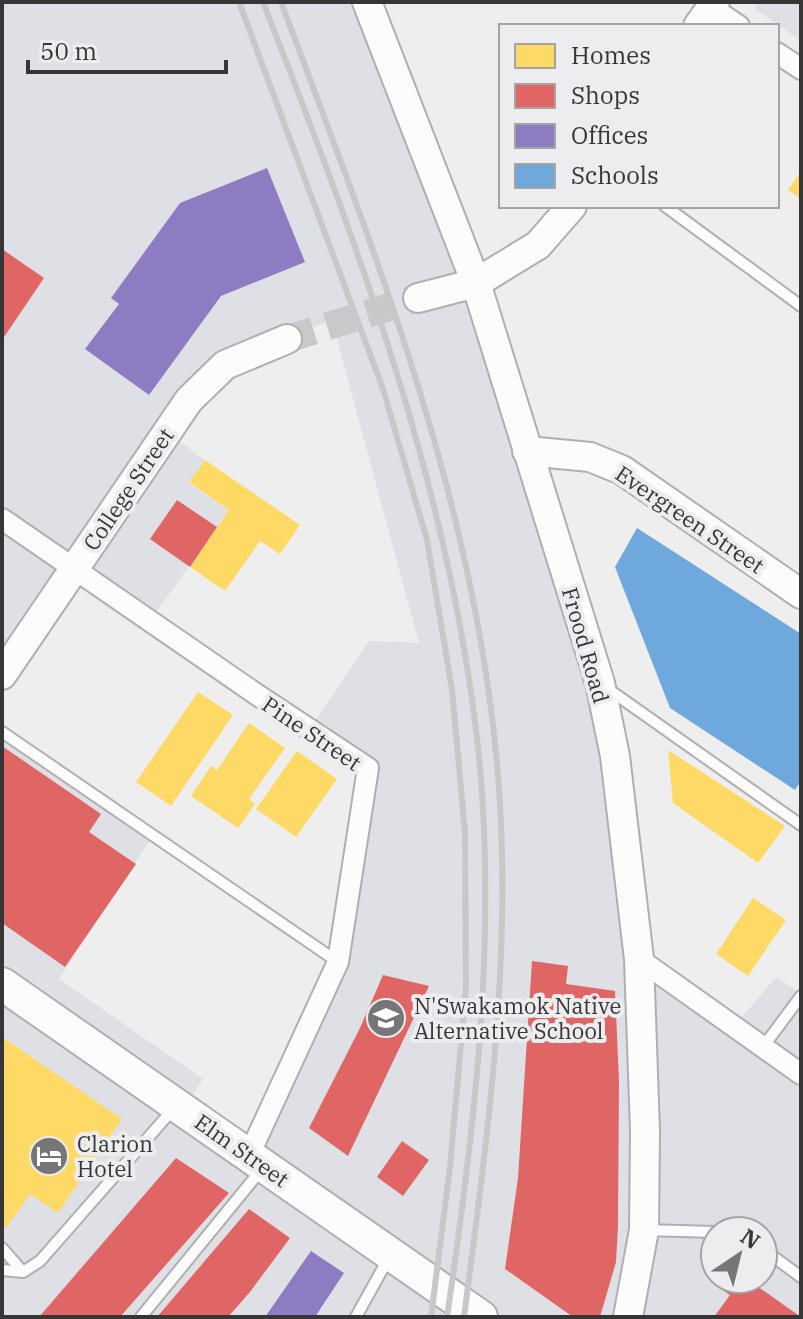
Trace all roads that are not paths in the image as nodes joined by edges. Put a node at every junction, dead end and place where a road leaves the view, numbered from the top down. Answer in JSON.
{"nodes":[{"id":1,"x":367,"y":2,"type":"edge"},
{"id":2,"x":708,"y":12,"type":"edge"},
{"id":3,"x":735,"y":24,"type":"edge"},
{"id":4,"x":779,"y":54,"type":"edge"},
{"id":5,"x":801,"y":69,"type":"edge"},
{"id":6,"x":570,"y":208,"type":"edge"},
{"id":7,"x":668,"y":208,"type":"edge"},
{"id":8,"x":476,"y":283,"type":"junction"},
{"id":9,"x":418,"y":298,"type":"tunnel mouth"},
{"id":10,"x":801,"y":306,"type":"edge"},
{"id":11,"x":287,"y":339,"type":"tunnel mouth"},
{"id":12,"x":527,"y":451,"type":"junction"},
{"id":13,"x":2,"y":519,"type":"edge"},
{"id":14,"x":73,"y":569,"type":"junction"},
{"id":15,"x":801,"y":594,"type":"edge"},
{"id":16,"x":2,"y":675,"type":"edge"},
{"id":17,"x":600,"y":683,"type":"junction"},
{"id":18,"x":2,"y":732,"type":"edge"},
{"id":19,"x":801,"y":825,"type":"edge"},
{"id":20,"x":639,"y":959,"type":"junction"},
{"id":21,"x":338,"y":962,"type":"junction"},
{"id":22,"x":2,"y":984,"type":"edge"},
{"id":23,"x":801,"y":996,"type":"edge"},
{"id":24,"x":763,"y":1047,"type":"junction"},
{"id":25,"x":801,"y":1074,"type":"edge"},
{"id":26,"x":177,"y":1105,"type":"junction"},
{"id":27,"x":257,"y":1160,"type":"junction"},
{"id":28,"x":644,"y":1230,"type":"junction"},
{"id":29,"x":699,"y":1232,"type":"edge"},
{"id":30,"x":2,"y":1248,"type":"edge"},
{"id":31,"x":391,"y":1255,"type":"junction"},
{"id":32,"x":779,"y":1261,"type":"edge"},
{"id":33,"x":2,"y":1270,"type":"edge"},
{"id":34,"x":23,"y":1272,"type":"junction"},
{"id":35,"x":801,"y":1277,"type":"edge"},
{"id":36,"x":141,"y":1317,"type":"edge"},
{"id":37,"x":356,"y":1317,"type":"edge"},
{"id":38,"x":481,"y":1317,"type":"edge"},
{"id":39,"x":628,"y":1317,"type":"edge"}],
"edges":[{"from":1,"to":8,"type":"street","name":"Frood Road"},
{"from":2,"to":3,"type":"street"},
{"from":4,"to":5,"type":"street"},
{"from":6,"to":8,"type":"street"},
{"from":7,"to":10,"type":"lane"},
{"from":8,"to":9,"type":"street"},
{"from":8,"to":12,"type":"street","name":"Frood Road"},
{"from":11,"to":14,"type":"street","name":"College Street"},
{"from":12,"to":15,"type":"street","name":"Evergreen Street"},
{"from":12,"to":17,"type":"street","name":"Frood Road"},
{"from":13,"to":14,"type":"street","name":"Pine Street"},
{"from":14,"to":16,"type":"street","name":"College Street"},
{"from":14,"to":21,"type":"street","name":"Pine Street"},
{"from":17,"to":19,"type":"lane"},
{"from":17,"to":20,"type":"street","name":"Frood Road"},
{"from":18,"to":21,"type":"lane"},
{"from":20,"to":24,"type":"street"},
{"from":20,"to":28,"type":"street","name":"Frood Road"},
{"from":21,"to":27,"type":"street","name":"Pine Street"},
{"from":22,"to":26,"type":"main road","name":"Elm Street"},
{"from":23,"to":24,"type":"lane"},
{"from":24,"to":25,"type":"street"},
{"from":26,"to":27,"type":"main road","name":"Elm Street"},
{"from":26,"to":34,"type":"lane"},
{"from":27,"to":31,"type":"main road","name":"Elm Street"},
{"from":27,"to":36,"type":"lane"},
{"from":28,"to":29,"type":"lane"},
{"from":28,"to":39,"type":"street","name":"Frood Road"},
{"from":30,"to":34,"type":"lane"},
{"from":31,"to":37,"type":"lane"},
{"from":31,"to":38,"type":"main road","name":"Elm Street"},
{"from":32,"to":35,"type":"lane"},
{"from":33,"to":34,"type":"lane"}]}
